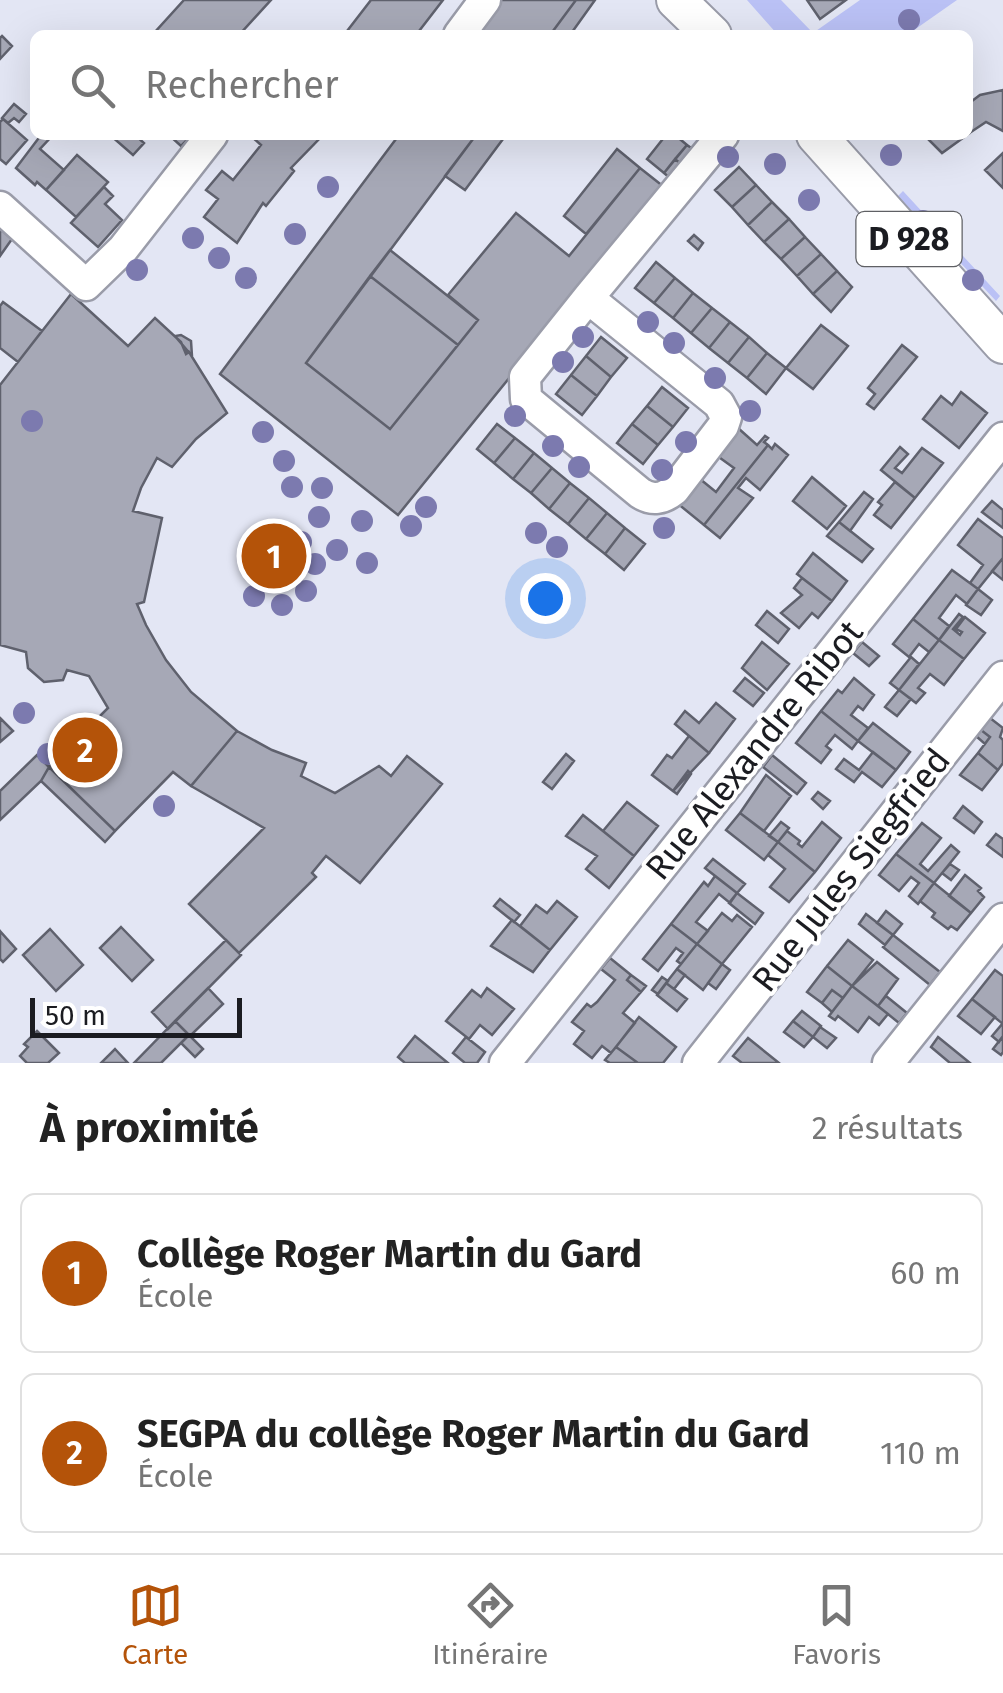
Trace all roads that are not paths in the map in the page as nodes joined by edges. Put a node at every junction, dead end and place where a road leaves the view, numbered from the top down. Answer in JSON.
{"nodes":[{"id":1,"x":485,"y":0,"type":"edge"},
{"id":2,"x":676,"y":0,"type":"edge"},
{"id":3,"x":708,"y":0,"type":"edge"},
{"id":4,"x":464,"y":30,"type":"edge"},
{"id":5,"x":707,"y":30,"type":"edge"},
{"id":6,"x":730,"y":30,"type":"edge"},
{"id":7,"x":208,"y":140,"type":"edge"},
{"id":8,"x":719,"y":140,"type":"edge"},
{"id":9,"x":820,"y":140,"type":"edge"},
{"id":10,"x":0,"y":207,"type":"edge"},
{"id":11,"x":588,"y":298,"type":"junction"},
{"id":12,"x":1003,"y":344,"type":"edge"},
{"id":13,"x":1003,"y":438,"type":"edge"},
{"id":14,"x":1003,"y":677,"type":"edge"},
{"id":15,"x":1003,"y":919,"type":"edge"},
{"id":16,"x":506,"y":1063,"type":"edge"},
{"id":17,"x":698,"y":1063,"type":"edge"},
{"id":18,"x":888,"y":1063,"type":"edge"}],
"edges":[{"from":1,"to":4,"type":"street"},
{"from":2,"to":5,"type":"main road"},
{"from":3,"to":6,"type":"main road"},
{"from":7,"to":10,"type":"street"},
{"from":8,"to":11,"type":"street"},
{"from":9,"to":12,"type":"main road","number":"D 928"},
{"from":11,"to":11,"type":"street"},
{"from":13,"to":16,"type":"street","name":"Rue Alexandre Ribot"},
{"from":14,"to":17,"type":"street","name":"Rue Jules Siegfried"},
{"from":15,"to":18,"type":"street"}]}
